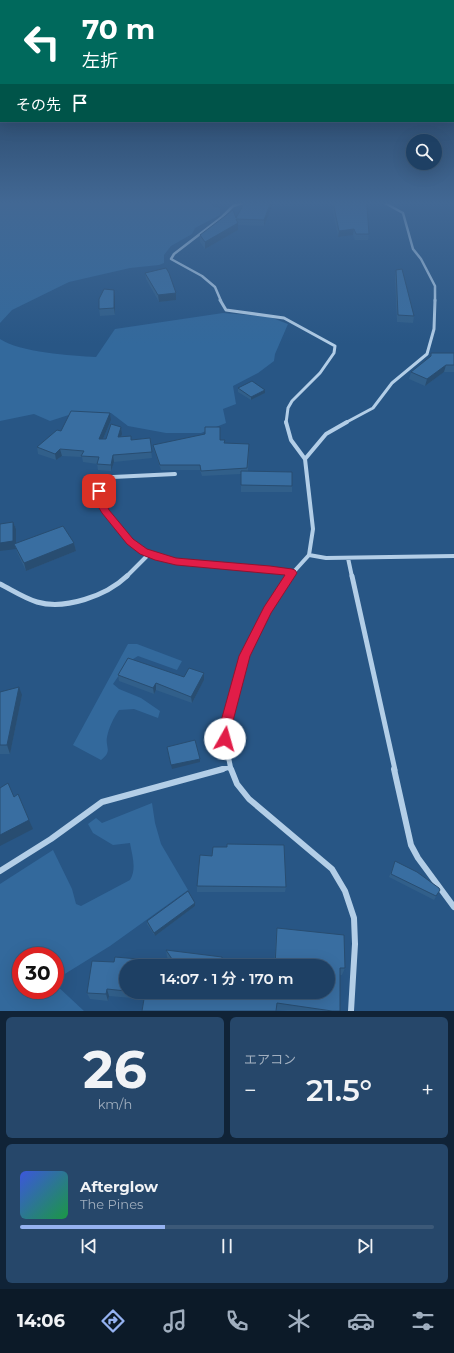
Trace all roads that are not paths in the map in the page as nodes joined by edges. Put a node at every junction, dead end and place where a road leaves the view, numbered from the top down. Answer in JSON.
{"nodes":[{"id":1,"x":180,"y":249,"type":"edge"},
{"id":2,"x":413,"y":249,"type":"edge"},
{"id":3,"x":305,"y":459,"type":"junction"},
{"id":4,"x":176,"y":474,"type":"dead end"},
{"id":5,"x":150,"y":554,"type":"junction"},
{"id":6,"x":309,"y":555,"type":"junction"},
{"id":7,"x":454,"y":556,"type":"edge"},
{"id":8,"x":348,"y":558,"type":"junction"},
{"id":9,"x":292,"y":573,"type":"junction"},
{"id":10,"x":0,"y":584,"type":"edge"},
{"id":11,"x":230,"y":767,"type":"junction"},
{"id":12,"x":0,"y":871,"type":"edge"},
{"id":13,"x":454,"y":907,"type":"edge"},
{"id":14,"x":351,"y":1011,"type":"edge"}],
"edges":[{"from":1,"to":3,"type":"street"},
{"from":2,"to":3,"type":"street"},
{"from":3,"to":6,"type":"street"},
{"from":4,"to":5,"type":"street"},
{"from":5,"to":9,"type":"street"},
{"from":5,"to":10,"type":"street"},
{"from":6,"to":8,"type":"street"},
{"from":6,"to":9,"type":"street"},
{"from":7,"to":8,"type":"street"},
{"from":8,"to":13,"type":"street"},
{"from":9,"to":11,"type":"street"},
{"from":11,"to":12,"type":"street"},
{"from":11,"to":14,"type":"street"}]}
